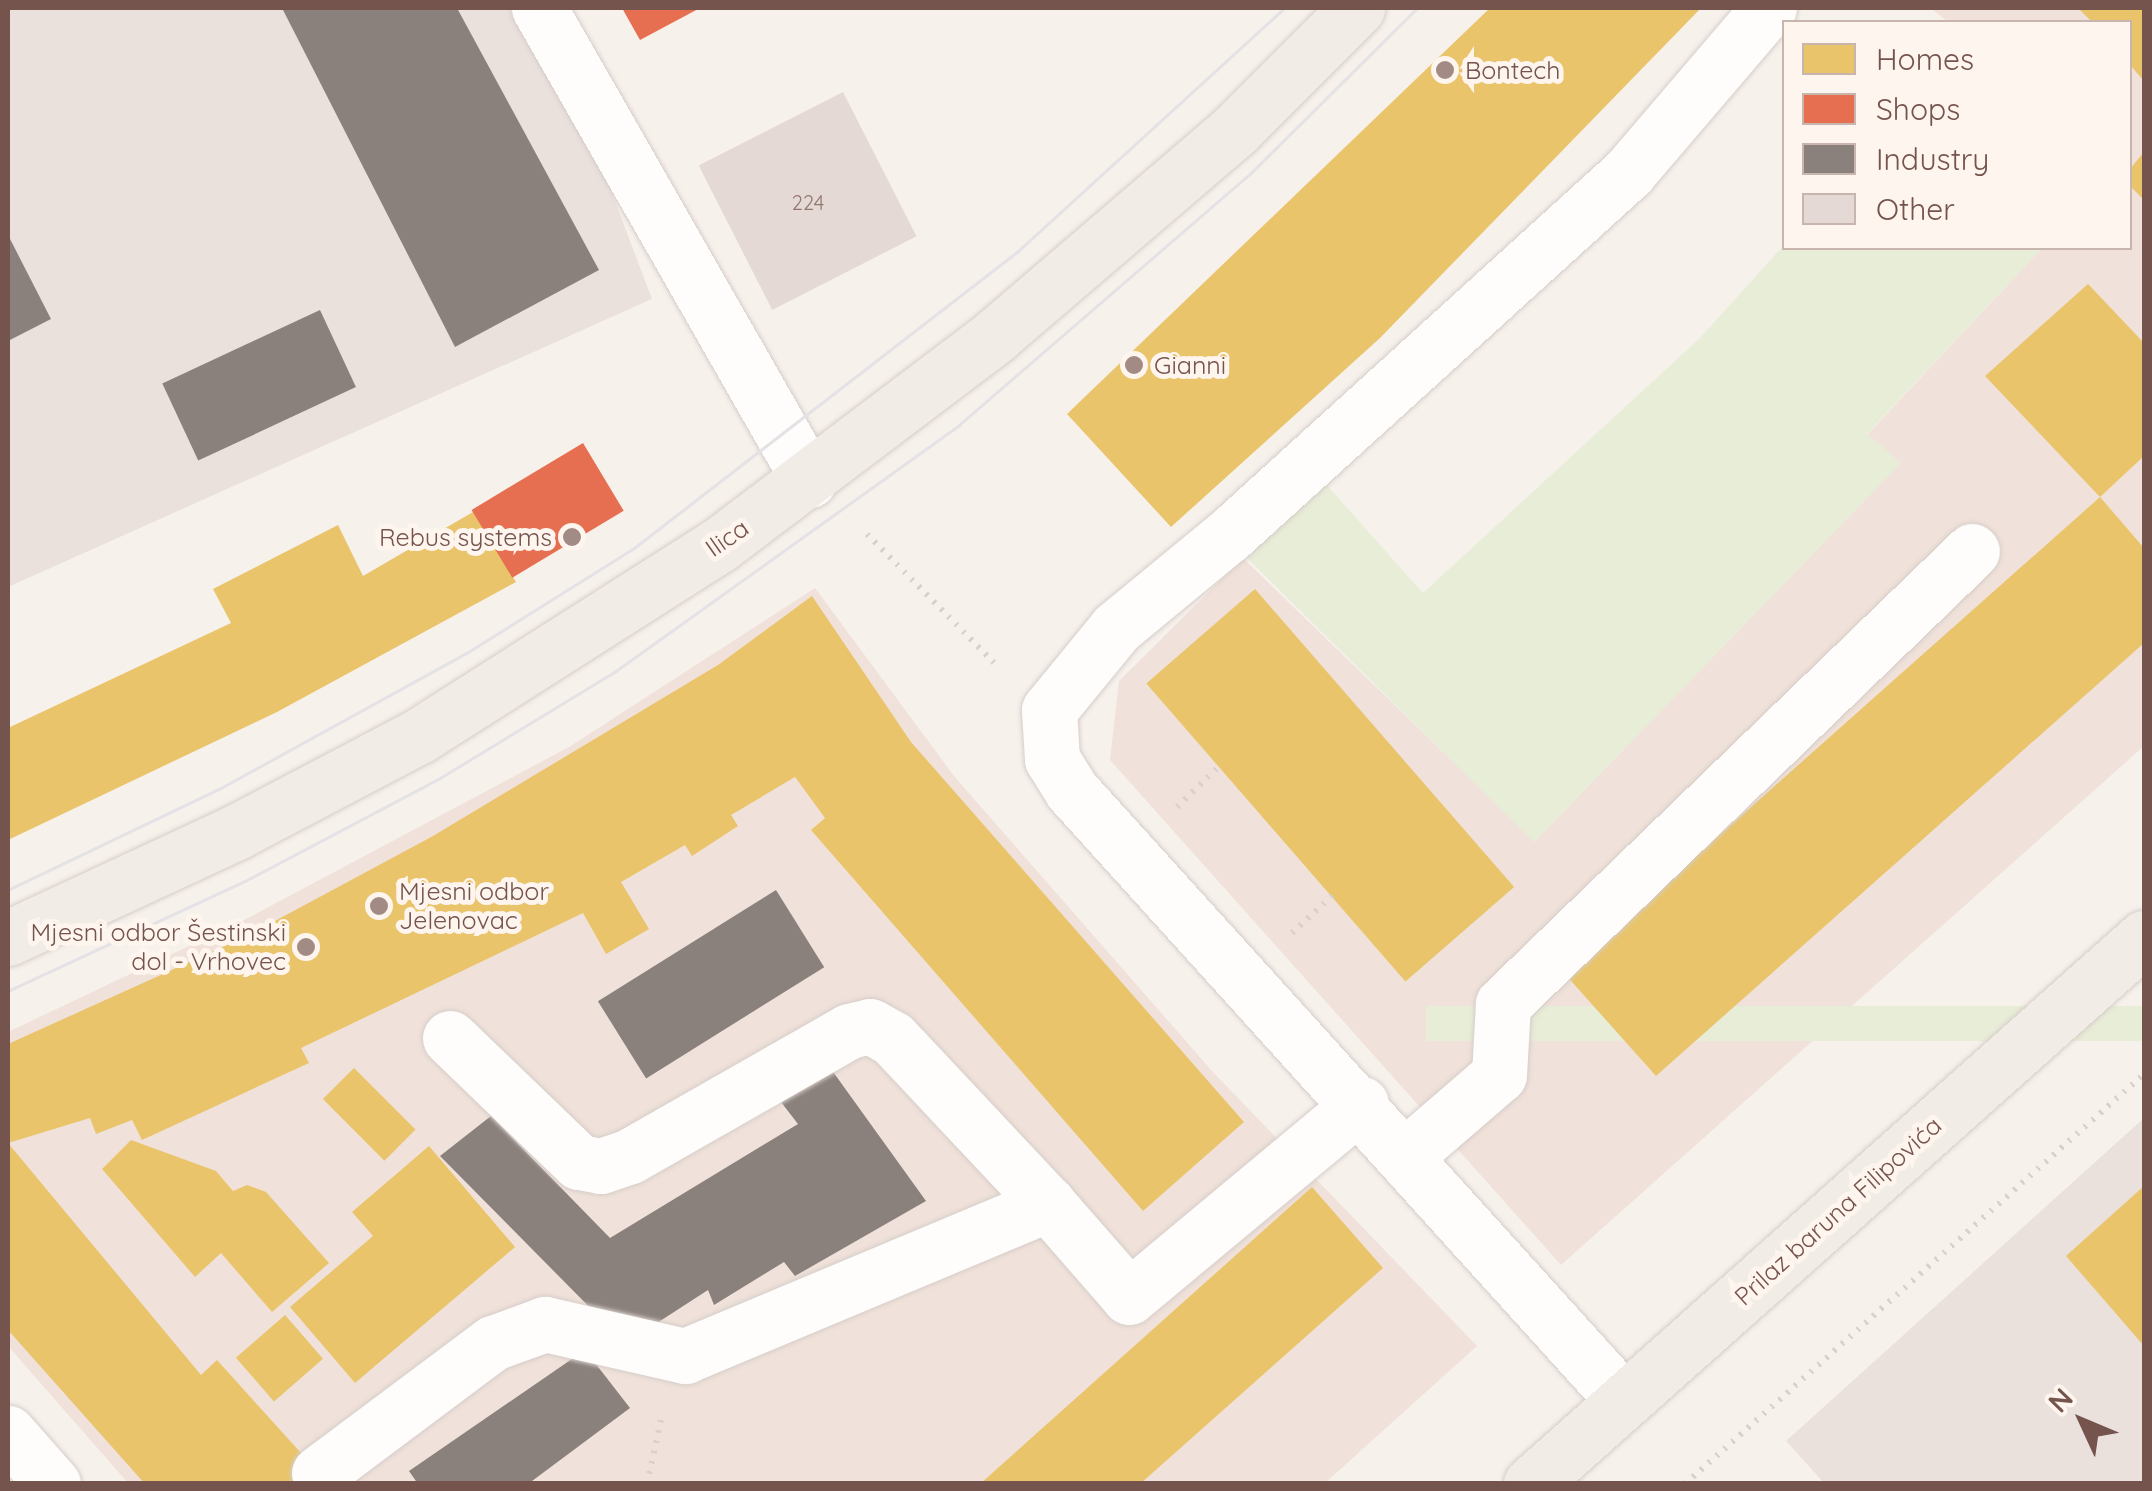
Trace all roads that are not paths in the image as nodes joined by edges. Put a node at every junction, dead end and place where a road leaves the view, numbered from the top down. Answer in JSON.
{"nodes":[{"id":1,"x":539,"y":8,"type":"edge"},
{"id":2,"x":1357,"y":8,"type":"edge"},
{"id":3,"x":1769,"y":8,"type":"edge"},
{"id":4,"x":809,"y":480,"type":"junction"},
{"id":5,"x":1972,"y":551,"type":"dead end"},
{"id":6,"x":8,"y":938,"type":"edge"},
{"id":7,"x":2144,"y":938,"type":"edge"},
{"id":8,"x":450,"y":1038,"type":"dead end"},
{"id":9,"x":1361,"y":1104,"type":"junction"},
{"id":10,"x":1405,"y":1156,"type":"junction"},
{"id":11,"x":1048,"y":1204,"type":"junction"},
{"id":12,"x":1624,"y":1401,"type":"junction"},
{"id":13,"x":8,"y":1433,"type":"edge"},
{"id":14,"x":319,"y":1473,"type":"dead end"},
{"id":15,"x":53,"y":1484,"type":"edge"},
{"id":16,"x":1531,"y":1484,"type":"edge"}],
"edges":[{"from":1,"to":4,"type":"street"},
{"from":2,"to":4,"type":"main road","name":"Ilica"},
{"from":3,"to":9,"type":"street"},
{"from":4,"to":6,"type":"main road","name":"Ilica"},
{"from":5,"to":10,"type":"street"},
{"from":7,"to":12,"type":"main road","name":"Prilaz baruna Filipovića"},
{"from":8,"to":11,"type":"street"},
{"from":9,"to":10,"type":"street"},
{"from":9,"to":11,"type":"street"},
{"from":10,"to":12,"type":"street"},
{"from":11,"to":14,"type":"street"},
{"from":12,"to":16,"type":"main road","name":"Prilaz baruna Filipovića"},
{"from":13,"to":15,"type":"street"}]}
